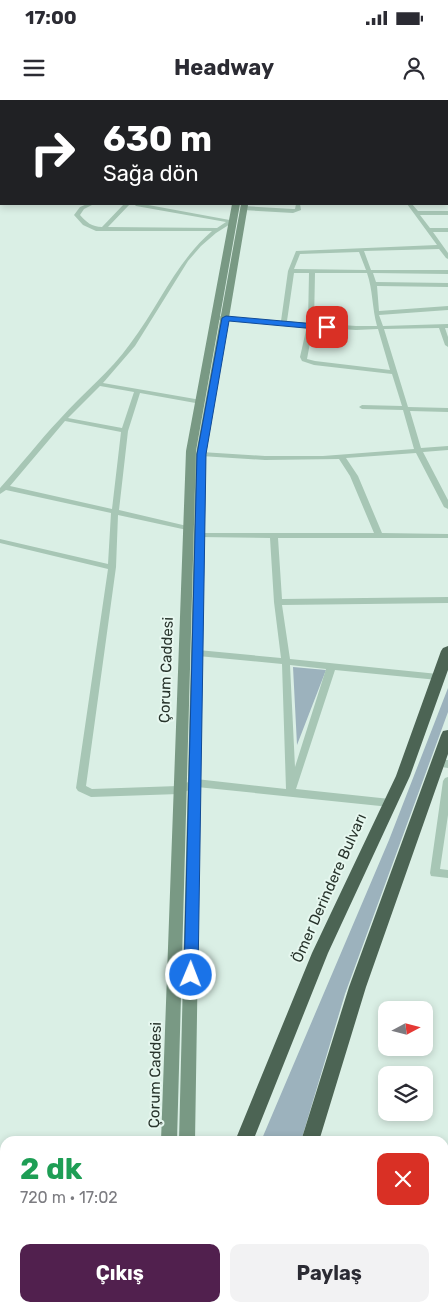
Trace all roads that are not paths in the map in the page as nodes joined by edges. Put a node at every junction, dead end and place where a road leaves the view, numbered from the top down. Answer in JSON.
{"nodes":[{"id":1,"x":89,"y":205,"type":"edge"},
{"id":2,"x":125,"y":205,"type":"edge"},
{"id":3,"x":142,"y":205,"type":"edge"},
{"id":4,"x":241,"y":205,"type":"edge"},
{"id":5,"x":298,"y":205,"type":"edge"},
{"id":6,"x":411,"y":205,"type":"edge"},
{"id":7,"x":418,"y":213,"type":"junction"},
{"id":8,"x":448,"y":213,"type":"edge"},
{"id":9,"x":236,"y":222,"type":"junction"},
{"id":10,"x":216,"y":229,"type":"junction"},
{"id":11,"x":103,"y":230,"type":"junction"},
{"id":12,"x":430,"y":230,"type":"junction"},
{"id":13,"x":448,"y":230,"type":"edge"},
{"id":14,"x":442,"y":247,"type":"junction"},
{"id":15,"x":361,"y":250,"type":"junction"},
{"id":16,"x":448,"y":256,"type":"edge"},
{"id":17,"x":291,"y":271,"type":"junction"},
{"id":18,"x":312,"y":271,"type":"junction"},
{"id":19,"x":370,"y":272,"type":"junction"},
{"id":20,"x":448,"y":272,"type":"edge"},
{"id":21,"x":374,"y":284,"type":"junction"},
{"id":22,"x":448,"y":285,"type":"edge"},
{"id":23,"x":448,"y":308,"type":"edge"},
{"id":24,"x":376,"y":313,"type":"junction"},
{"id":25,"x":221,"y":318,"type":"junction"},
{"id":26,"x":284,"y":324,"type":"junction"},
{"id":27,"x":312,"y":326,"type":"junction"},
{"id":28,"x":444,"y":326,"type":"edge"},
{"id":29,"x":381,"y":328,"type":"junction"},
{"id":30,"x":448,"y":345,"type":"edge"},
{"id":31,"x":394,"y":372,"type":"junction"},
{"id":32,"x":100,"y":384,"type":"junction"},
{"id":33,"x":138,"y":390,"type":"junction"},
{"id":34,"x":201,"y":402,"type":"junction"},
{"id":35,"x":362,"y":407,"type":"dead end"},
{"id":36,"x":406,"y":409,"type":"junction"},
{"id":37,"x":448,"y":410,"type":"edge"},
{"id":38,"x":63,"y":419,"type":"junction"},
{"id":39,"x":125,"y":431,"type":"junction"},
{"id":40,"x":448,"y":448,"type":"edge"},
{"id":41,"x":418,"y":449,"type":"junction"},
{"id":42,"x":201,"y":454,"type":"junction"},
{"id":43,"x":342,"y":456,"type":"junction"},
{"id":44,"x":2,"y":490,"type":"edge"},
{"id":45,"x":448,"y":507,"type":"edge"},
{"id":46,"x":115,"y":511,"type":"junction"},
{"id":47,"x":188,"y":528,"type":"junction"},
{"id":48,"x":199,"y":535,"type":"junction"},
{"id":49,"x":274,"y":536,"type":"junction"},
{"id":50,"x":379,"y":536,"type":"junction"},
{"id":51,"x":448,"y":536,"type":"edge"},
{"id":52,"x":0,"y":541,"type":"edge"},
{"id":53,"x":112,"y":567,"type":"junction"},
{"id":54,"x":448,"y":600,"type":"edge"},
{"id":55,"x":278,"y":602,"type":"junction"},
{"id":56,"x":448,"y":651,"type":"edge"},
{"id":57,"x":198,"y":653,"type":"junction"},
{"id":58,"x":286,"y":663,"type":"junction"},
{"id":59,"x":330,"y":668,"type":"junction"},
{"id":60,"x":438,"y":677,"type":"junction"},
{"id":61,"x":448,"y":735,"type":"edge"},
{"id":62,"x":443,"y":764,"type":"edge"},
{"id":63,"x":448,"y":781,"type":"edge"},
{"id":64,"x":196,"y":783,"type":"junction"},
{"id":65,"x":178,"y":790,"type":"junction"},
{"id":66,"x":291,"y":792,"type":"junction"},
{"id":67,"x":390,"y":803,"type":"junction"},
{"id":68,"x":448,"y":874,"type":"edge"},
{"id":69,"x":169,"y":1136,"type":"edge"},
{"id":70,"x":187,"y":1136,"type":"edge"},
{"id":71,"x":246,"y":1136,"type":"edge"},
{"id":72,"x":311,"y":1136,"type":"edge"}],
"edges":[{"from":1,"to":11,"type":"street"},
{"from":2,"to":11,"type":"street"},
{"from":3,"to":9,"type":"street"},
{"from":4,"to":5,"type":"street"},
{"from":4,"to":9,"type":"main road","name":"Çorum Caddesi"},
{"from":6,"to":7,"type":"street"},
{"from":7,"to":8,"type":"street"},
{"from":7,"to":12,"type":"street"},
{"from":9,"to":10,"type":"street"},
{"from":9,"to":25,"type":"main road","name":"Çorum Caddesi"},
{"from":10,"to":11,"type":"street"},
{"from":10,"to":32,"type":"street"},
{"from":12,"to":13,"type":"street"},
{"from":12,"to":14,"type":"street"},
{"from":14,"to":15,"type":"street"},
{"from":14,"to":16,"type":"street"},
{"from":15,"to":17,"type":"street"},
{"from":15,"to":19,"type":"street"},
{"from":17,"to":18,"type":"street"},
{"from":17,"to":26,"type":"street"},
{"from":18,"to":19,"type":"street"},
{"from":18,"to":27,"type":"street"},
{"from":19,"to":20,"type":"street"},
{"from":19,"to":21,"type":"street"},
{"from":21,"to":22,"type":"street"},
{"from":21,"to":24,"type":"street"},
{"from":23,"to":24,"type":"street"},
{"from":24,"to":29,"type":"street"},
{"from":25,"to":26,"type":"street"},
{"from":25,"to":34,"type":"main road","name":"Çorum Caddesi"},
{"from":25,"to":42,"type":"main road","name":"Çorum Caddesi"},
{"from":26,"to":27,"type":"street"},
{"from":27,"to":29,"type":"street"},
{"from":27,"to":31,"type":"street"},
{"from":28,"to":29,"type":"street"},
{"from":28,"to":30,"type":"street"},
{"from":29,"to":31,"type":"street"},
{"from":31,"to":36,"type":"street"},
{"from":32,"to":33,"type":"street"},
{"from":32,"to":38,"type":"street"},
{"from":33,"to":34,"type":"street"},
{"from":33,"to":39,"type":"street"},
{"from":34,"to":47,"type":"main road","name":"Çorum Caddesi"},
{"from":35,"to":36,"type":"street"},
{"from":36,"to":37,"type":"street"},
{"from":36,"to":41,"type":"street"},
{"from":38,"to":39,"type":"street"},
{"from":38,"to":44,"type":"street"},
{"from":39,"to":46,"type":"street"},
{"from":40,"to":41,"type":"street"},
{"from":41,"to":43,"type":"street"},
{"from":41,"to":45,"type":"street"},
{"from":42,"to":43,"type":"street"},
{"from":42,"to":48,"type":"main road","name":"Çorum Caddesi"},
{"from":43,"to":50,"type":"street"},
{"from":44,"to":46,"type":"street"},
{"from":46,"to":47,"type":"street"},
{"from":46,"to":53,"type":"street"},
{"from":47,"to":65,"type":"main road","name":"Çorum Caddesi"},
{"from":48,"to":49,"type":"street"},
{"from":48,"to":57,"type":"main road","name":"Çorum Caddesi"},
{"from":49,"to":50,"type":"street"},
{"from":49,"to":55,"type":"street"},
{"from":50,"to":51,"type":"street"},
{"from":52,"to":53,"type":"street"},
{"from":53,"to":65,"type":"street"},
{"from":54,"to":55,"type":"street"},
{"from":55,"to":58,"type":"street"},
{"from":56,"to":60,"type":"highway","name":"Ömer Derindere Bulvarı"},
{"from":57,"to":58,"type":"street"},
{"from":57,"to":64,"type":"main road","name":"Çorum Caddesi"},
{"from":58,"to":59,"type":"street"},
{"from":58,"to":66,"type":"street"},
{"from":59,"to":60,"type":"street"},
{"from":59,"to":66,"type":"street"},
{"from":60,"to":67,"type":"highway","name":"Ömer Derindere Bulvarı"},
{"from":61,"to":62,"type":"highway"},
{"from":62,"to":72,"type":"highway"},
{"from":63,"to":68,"type":"street"},
{"from":64,"to":65,"type":"street"},
{"from":64,"to":66,"type":"street"},
{"from":64,"to":70,"type":"main road","name":"Çorum Caddesi"},
{"from":65,"to":69,"type":"main road","name":"Çorum Caddesi"},
{"from":66,"to":67,"type":"street"},
{"from":67,"to":71,"type":"highway","name":"Ömer Derindere Bulvarı"}]}
